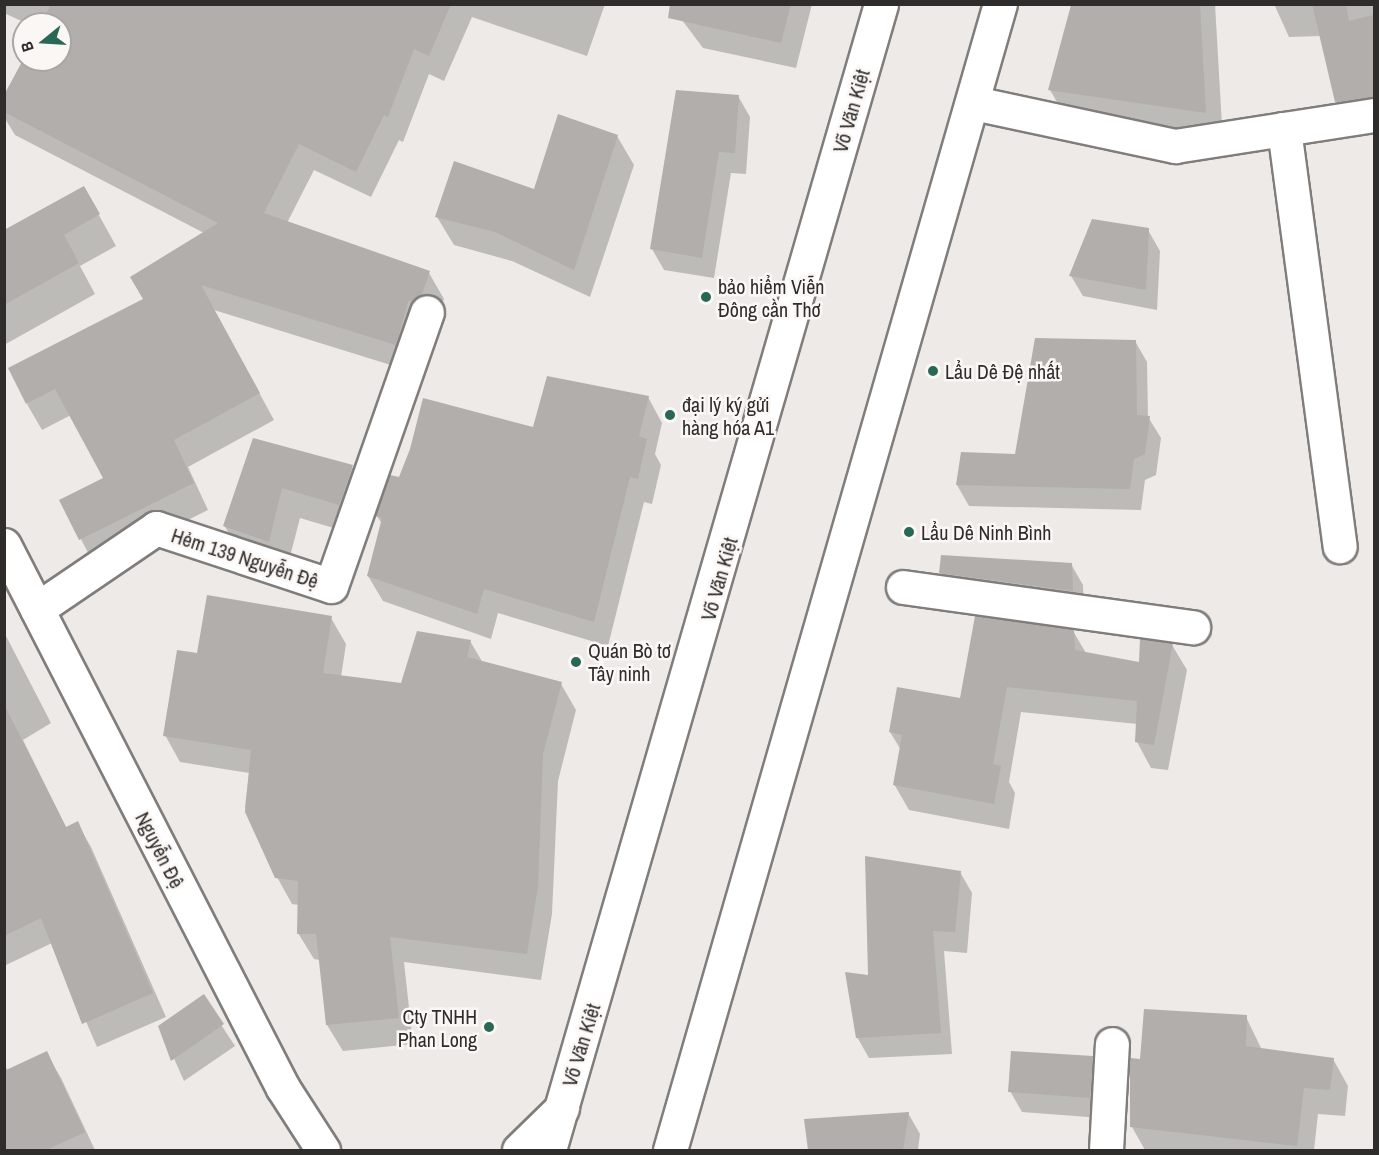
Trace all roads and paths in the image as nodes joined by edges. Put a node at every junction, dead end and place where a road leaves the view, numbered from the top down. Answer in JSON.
{"nodes":[{"id":1,"x":881,"y":4,"type":"edge"},
{"id":2,"x":1000,"y":4,"type":"edge"},
{"id":3,"x":974,"y":103,"type":"junction"},
{"id":4,"x":1374,"y":115,"type":"edge"},
{"id":5,"x":1284,"y":129,"type":"junction"},
{"id":6,"x":427,"y":312,"type":"dead end"},
{"id":7,"x":4,"y":545,"type":"edge"},
{"id":8,"x":1340,"y":546,"type":"dead end"},
{"id":9,"x":903,"y":587,"type":"dead end"},
{"id":10,"x":37,"y":609,"type":"junction"},
{"id":11,"x":1193,"y":627,"type":"dead end"},
{"id":12,"x":1112,"y":1044,"type":"dead end"},
{"id":13,"x":283,"y":1088,"type":"junction"},
{"id":14,"x":562,"y":1108,"type":"junction"},
{"id":15,"x":322,"y":1150,"type":"edge"},
{"id":16,"x":340,"y":1150,"type":"edge"},
{"id":17,"x":519,"y":1150,"type":"edge"},
{"id":18,"x":549,"y":1150,"type":"edge"},
{"id":19,"x":670,"y":1150,"type":"edge"},
{"id":20,"x":1106,"y":1150,"type":"edge"}],
"edges":[{"from":1,"to":14,"type":"main road","name":"Võ Văn Kiệt"},
{"from":2,"to":3,"type":"main road"},
{"from":3,"to":5,"type":"main road"},
{"from":3,"to":19,"type":"main road"},
{"from":4,"to":5,"type":"main road"},
{"from":5,"to":8,"type":"main road"},
{"from":6,"to":10,"type":"main road","name":"Hẻm 139 Nguyễn Đệ"},
{"from":7,"to":10,"type":"main road","name":"Nguyễn Đệ"},
{"from":9,"to":11,"type":"main road"},
{"from":10,"to":13,"type":"main road","name":"Nguyễn Đệ"},
{"from":12,"to":20,"type":"main road"},
{"from":13,"to":15,"type":"main road","name":"Nguyễn Đệ"},
{"from":13,"to":16,"type":"main road"},
{"from":14,"to":17,"type":"main road"},
{"from":14,"to":18,"type":"main road","name":"Võ Văn Kiệt"}]}
